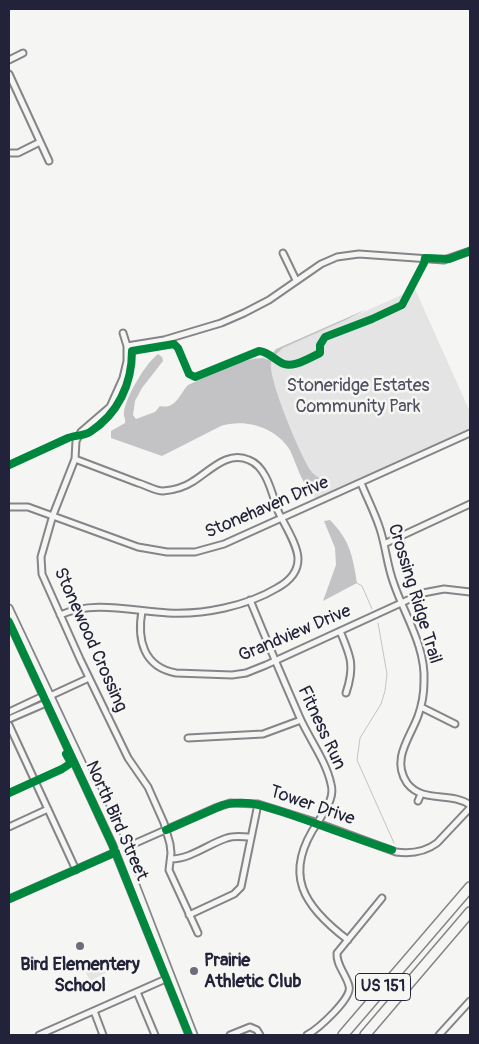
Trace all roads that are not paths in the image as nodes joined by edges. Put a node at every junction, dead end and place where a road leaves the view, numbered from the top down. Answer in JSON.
{"nodes":[{"id":1,"x":23,"y":53,"type":"dead end"},
{"id":2,"x":9,"y":60,"type":"edge"},
{"id":3,"x":9,"y":74,"type":"edge"},
{"id":4,"x":40,"y":142,"type":"junction"},
{"id":5,"x":9,"y":153,"type":"edge"},
{"id":6,"x":49,"y":161,"type":"dead end"},
{"id":7,"x":470,"y":251,"type":"edge"},
{"id":8,"x":283,"y":253,"type":"dead end"},
{"id":9,"x":296,"y":280,"type":"junction"},
{"id":10,"x":123,"y":332,"type":"dead end"},
{"id":11,"x":126,"y":346,"type":"junction"},
{"id":12,"x":470,"y":433,"type":"edge"},
{"id":13,"x":75,"y":459,"type":"junction"},
{"id":14,"x":361,"y":483,"type":"junction"},
{"id":15,"x":470,"y":504,"type":"edge"},
{"id":16,"x":9,"y":507,"type":"edge"},
{"id":17,"x":53,"y":515,"type":"junction"},
{"id":18,"x":282,"y":519,"type":"junction"},
{"id":19,"x":384,"y":544,"type":"junction"},
{"id":20,"x":470,"y":592,"type":"edge"},
{"id":21,"x":250,"y":600,"type":"junction"},
{"id":22,"x":401,"y":604,"type":"junction"},
{"id":23,"x":9,"y":608,"type":"edge"},
{"id":24,"x":142,"y":610,"type":"junction"},
{"id":25,"x":60,"y":615,"type":"junction"},
{"id":26,"x":9,"y":622,"type":"edge"},
{"id":27,"x":340,"y":631,"type":"junction"},
{"id":28,"x":275,"y":661,"type":"junction"},
{"id":29,"x":89,"y":678,"type":"junction"},
{"id":30,"x":346,"y":693,"type":"dead end"},
{"id":31,"x":43,"y":696,"type":"junction"},
{"id":32,"x":50,"y":696,"type":"junction"},
{"id":33,"x":46,"y":702,"type":"junction"},
{"id":34,"x":421,"y":706,"type":"junction"},
{"id":35,"x":9,"y":712,"type":"edge"},
{"id":36,"x":9,"y":719,"type":"edge"},
{"id":37,"x":301,"y":720,"type":"junction"},
{"id":38,"x":9,"y":724,"type":"edge"},
{"id":39,"x":455,"y":724,"type":"dead end"},
{"id":40,"x":188,"y":738,"type":"dead end"},
{"id":41,"x":421,"y":794,"type":"junction"},
{"id":42,"x":418,"y":801,"type":"dead end"},
{"id":43,"x":258,"y":804,"type":"junction"},
{"id":44,"x":470,"y":806,"type":"edge"},
{"id":45,"x":48,"y":809,"type":"junction"},
{"id":46,"x":317,"y":823,"type":"junction"},
{"id":47,"x":9,"y":827,"type":"edge"},
{"id":48,"x":166,"y":830,"type":"junction"},
{"id":49,"x":251,"y":837,"type":"junction"},
{"id":50,"x":119,"y":851,"type":"junction"},
{"id":51,"x":171,"y":859,"type":"junction"},
{"id":52,"x":76,"y":870,"type":"junction"},
{"id":53,"x":470,"y":887,"type":"edge"},
{"id":54,"x":382,"y":898,"type":"dead end"},
{"id":55,"x":9,"y":899,"type":"edge"},
{"id":56,"x":470,"y":912,"type":"edge"},
{"id":57,"x":189,"y":915,"type":"junction"},
{"id":58,"x":198,"y":933,"type":"dead end"},
{"id":59,"x":348,"y":940,"type":"junction"},
{"id":60,"x":168,"y":978,"type":"junction"},
{"id":61,"x":137,"y":992,"type":"junction"},
{"id":62,"x":470,"y":1001,"type":"edge"},
{"id":63,"x":94,"y":1011,"type":"junction"},
{"id":64,"x":38,"y":1035,"type":"edge"},
{"id":65,"x":103,"y":1035,"type":"edge"},
{"id":66,"x":155,"y":1035,"type":"edge"},
{"id":67,"x":189,"y":1035,"type":"edge"},
{"id":68,"x":194,"y":1035,"type":"edge"},
{"id":69,"x":230,"y":1035,"type":"edge"},
{"id":70,"x":260,"y":1035,"type":"edge"},
{"id":71,"x":307,"y":1035,"type":"edge"},
{"id":72,"x":343,"y":1035,"type":"edge"},
{"id":73,"x":364,"y":1035,"type":"edge"},
{"id":74,"x":439,"y":1035,"type":"edge"}],
"edges":[{"from":1,"to":2,"type":"street"},
{"from":3,"to":4,"type":"street"},
{"from":4,"to":5,"type":"street"},
{"from":4,"to":6,"type":"street"},
{"from":7,"to":9,"type":"street"},
{"from":8,"to":9,"type":"street"},
{"from":9,"to":11,"type":"street"},
{"from":10,"to":11,"type":"street","name":"Stonewood Crossing"},
{"from":11,"to":13,"type":"street","name":"Stonewood Crossing"},
{"from":12,"to":14,"type":"street","name":"Stonehaven Drive"},
{"from":13,"to":17,"type":"street","name":"Stonewood Crossing"},
{"from":13,"to":18,"type":"street"},
{"from":14,"to":18,"type":"street","name":"Stonehaven Drive"},
{"from":14,"to":19,"type":"street","name":"Crossing Ridge Trail"},
{"from":15,"to":19,"type":"street"},
{"from":16,"to":17,"type":"street","name":"Stonehaven Drive"},
{"from":17,"to":18,"type":"street","name":"Stonehaven Drive"},
{"from":17,"to":25,"type":"street","name":"Stonewood Crossing"},
{"from":18,"to":21,"type":"street"},
{"from":19,"to":22,"type":"street","name":"Crossing Ridge Trail"},
{"from":20,"to":22,"type":"street","name":"Grandview Drive"},
{"from":21,"to":24,"type":"street"},
{"from":21,"to":28,"type":"street","name":"Fitness Run"},
{"from":22,"to":27,"type":"street","name":"Grandview Drive"},
{"from":22,"to":34,"type":"street","name":"Crossing Ridge Trail"},
{"from":23,"to":32,"type":"street","name":"North Bird Street"},
{"from":24,"to":25,"type":"street"},
{"from":24,"to":28,"type":"street","name":"Grandview Drive"},
{"from":25,"to":29,"type":"street","name":"Stonewood Crossing"},
{"from":26,"to":31,"type":"street","name":"North Bird Street"},
{"from":27,"to":28,"type":"street","name":"Grandview Drive"},
{"from":27,"to":30,"type":"street"},
{"from":28,"to":37,"type":"street","name":"Fitness Run"},
{"from":29,"to":32,"type":"street"},
{"from":29,"to":48,"type":"street","name":"Stonewood Crossing"},
{"from":31,"to":32,"type":"street"},
{"from":31,"to":33,"type":"street","name":"North Bird Street"},
{"from":31,"to":35,"type":"street"},
{"from":32,"to":33,"type":"street"},
{"from":32,"to":50,"type":"street","name":"North Bird Street"},
{"from":33,"to":36,"type":"street"},
{"from":33,"to":50,"type":"street","name":"North Bird Street"},
{"from":34,"to":39,"type":"street"},
{"from":34,"to":41,"type":"street","name":"Crossing Ridge Trail"},
{"from":37,"to":40,"type":"street"},
{"from":37,"to":46,"type":"street","name":"Fitness Run"},
{"from":38,"to":45,"type":"street"},
{"from":41,"to":42,"type":"street"},
{"from":41,"to":44,"type":"street","name":"Tower Drive"},
{"from":43,"to":46,"type":"street","name":"Tower Drive"},
{"from":43,"to":48,"type":"street","name":"Tower Drive"},
{"from":43,"to":49,"type":"street"},
{"from":44,"to":46,"type":"street","name":"Tower Drive"},
{"from":45,"to":47,"type":"street"},
{"from":45,"to":52,"type":"street"},
{"from":46,"to":59,"type":"street","name":"Fitness Run"},
{"from":48,"to":50,"type":"street","name":"Tower Drive"},
{"from":48,"to":51,"type":"street","name":"Stonewood Crossing"},
{"from":49,"to":51,"type":"street"},
{"from":49,"to":57,"type":"street"},
{"from":50,"to":52,"type":"street","name":"Tower Drive"},
{"from":50,"to":60,"type":"street","name":"North Bird Street"},
{"from":51,"to":57,"type":"street","name":"Stonewood Crossing"},
{"from":52,"to":55,"type":"street","name":"Tower Drive"},
{"from":53,"to":72,"type":"highway","number":"US 151"},
{"from":54,"to":59,"type":"street"},
{"from":56,"to":73,"type":"highway","number":"US 151"},
{"from":57,"to":58,"type":"street","name":"Stonewood Crossing"},
{"from":59,"to":71,"type":"street"},
{"from":60,"to":61,"type":"street"},
{"from":60,"to":67,"type":"street","name":"North Bird Street"},
{"from":60,"to":68,"type":"street","name":"North Bird Street"},
{"from":61,"to":63,"type":"street"},
{"from":61,"to":66,"type":"street"},
{"from":62,"to":74,"type":"street"},
{"from":63,"to":64,"type":"street"},
{"from":63,"to":65,"type":"street"},
{"from":69,"to":70,"type":"street"}]}
